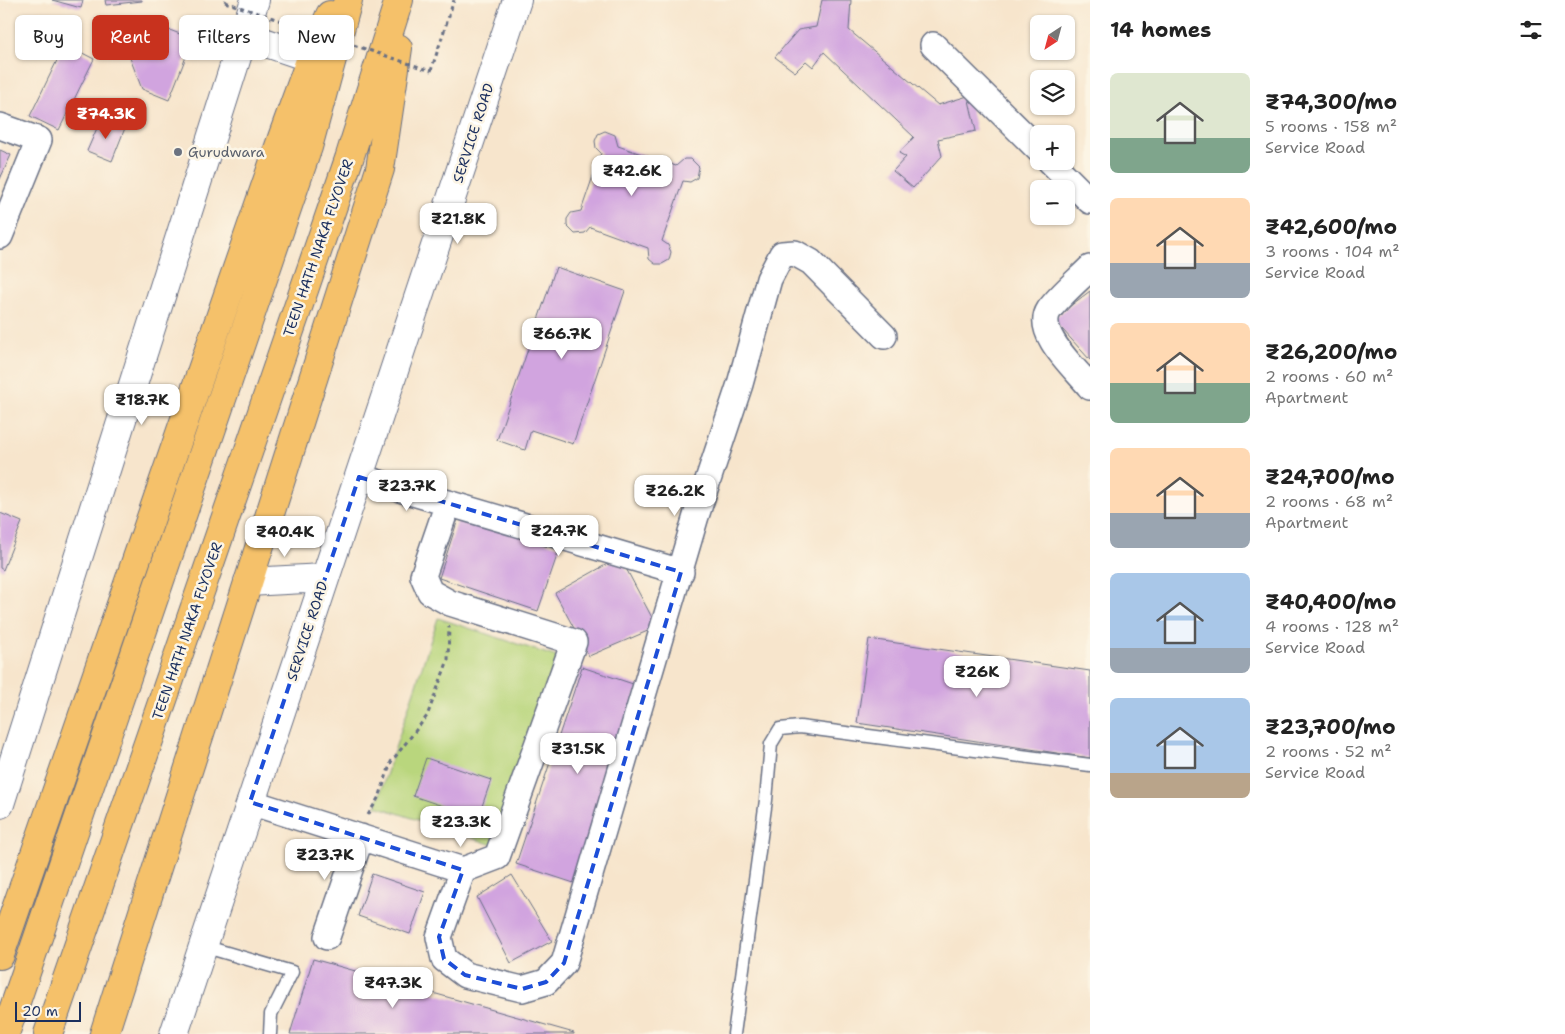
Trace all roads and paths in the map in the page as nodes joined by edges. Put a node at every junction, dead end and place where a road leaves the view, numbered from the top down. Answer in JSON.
{"nodes":[{"id":1,"x":255,"y":0,"type":"edge"},
{"id":2,"x":337,"y":0,"type":"edge"},
{"id":3,"x":348,"y":0,"type":"edge"},
{"id":4,"x":399,"y":0,"type":"edge"},
{"id":5,"x":405,"y":0,"type":"edge"},
{"id":6,"x":454,"y":0,"type":"edge"},
{"id":7,"x":517,"y":0,"type":"edge"},
{"id":8,"x":225,"y":1,"type":"edge"},
{"id":9,"x":250,"y":15,"type":"edge"},
{"id":10,"x":330,"y":15,"type":"edge"},
{"id":11,"x":933,"y":45,"type":"dead end"},
{"id":12,"x":236,"y":60,"type":"edge"},
{"id":13,"x":310,"y":60,"type":"edge"},
{"id":14,"x":0,"y":126,"type":"edge"},
{"id":15,"x":1030,"y":141,"type":"edge"},
{"id":16,"x":1059,"y":170,"type":"edge"},
{"id":17,"x":1090,"y":201,"type":"edge"},
{"id":18,"x":0,"y":236,"type":"edge"},
{"id":19,"x":1090,"y":268,"type":"edge"},
{"id":20,"x":884,"y":336,"type":"dead end"},
{"id":21,"x":1090,"y":387,"type":"edge"},
{"id":22,"x":359,"y":476,"type":"junction"},
{"id":23,"x":448,"y":503,"type":"junction"},
{"id":24,"x":681,"y":572,"type":"junction"},
{"id":25,"x":324,"y":578,"type":"junction"},
{"id":26,"x":248,"y":582,"type":"junction"},
{"id":27,"x":450,"y":603,"type":"junction"},
{"id":28,"x":1090,"y":765,"type":"edge"},
{"id":29,"x":250,"y":802,"type":"junction"},
{"id":30,"x":0,"y":804,"type":"edge"},
{"id":31,"x":359,"y":836,"type":"junction"},
{"id":32,"x":463,"y":870,"type":"junction"},
{"id":33,"x":327,"y":937,"type":"dead end"},
{"id":34,"x":203,"y":946,"type":"junction"},
{"id":35,"x":0,"y":955,"type":"edge"},
{"id":36,"x":5,"y":1034,"type":"edge"},
{"id":37,"x":48,"y":1034,"type":"edge"},
{"id":38,"x":104,"y":1034,"type":"edge"},
{"id":39,"x":174,"y":1034,"type":"edge"},
{"id":40,"x":270,"y":1034,"type":"edge"},
{"id":41,"x":734,"y":1034,"type":"edge"}],
"edges":[{"from":1,"to":9,"type":"street"},
{"from":2,"to":10,"type":"highway"},
{"from":3,"to":36,"type":"highway"},
{"from":4,"to":37,"type":"highway","name":"TEEN HATH NAKA FLYOVER"},
{"from":5,"to":26,"type":"highway"},
{"from":6,"to":8,"type":"path","bridge":true},
{"from":7,"to":22,"type":"street","name":"SERVICE ROAD"},
{"from":11,"to":15,"type":"street"},
{"from":12,"to":30,"type":"street"},
{"from":13,"to":35,"type":"highway"},
{"from":14,"to":18,"type":"street"},
{"from":16,"to":17,"type":"street"},
{"from":19,"to":21,"type":"street"},
{"from":20,"to":24,"type":"street"},
{"from":22,"to":23,"type":"street"},
{"from":22,"to":25,"type":"street","name":"SERVICE ROAD"},
{"from":23,"to":24,"type":"street"},
{"from":23,"to":27,"type":"street"},
{"from":24,"to":32,"type":"street"},
{"from":25,"to":26,"type":"street"},
{"from":25,"to":29,"type":"street","name":"SERVICE ROAD"},
{"from":26,"to":38,"type":"highway"},
{"from":27,"to":31,"type":"path"},
{"from":27,"to":32,"type":"street"},
{"from":28,"to":41,"type":"lane"},
{"from":29,"to":31,"type":"street"},
{"from":29,"to":34,"type":"street","name":"SERVICE ROAD"},
{"from":31,"to":32,"type":"street"},
{"from":31,"to":33,"type":"street"},
{"from":34,"to":39,"type":"street","name":"SERVICE ROAD"},
{"from":34,"to":40,"type":"lane"}]}
